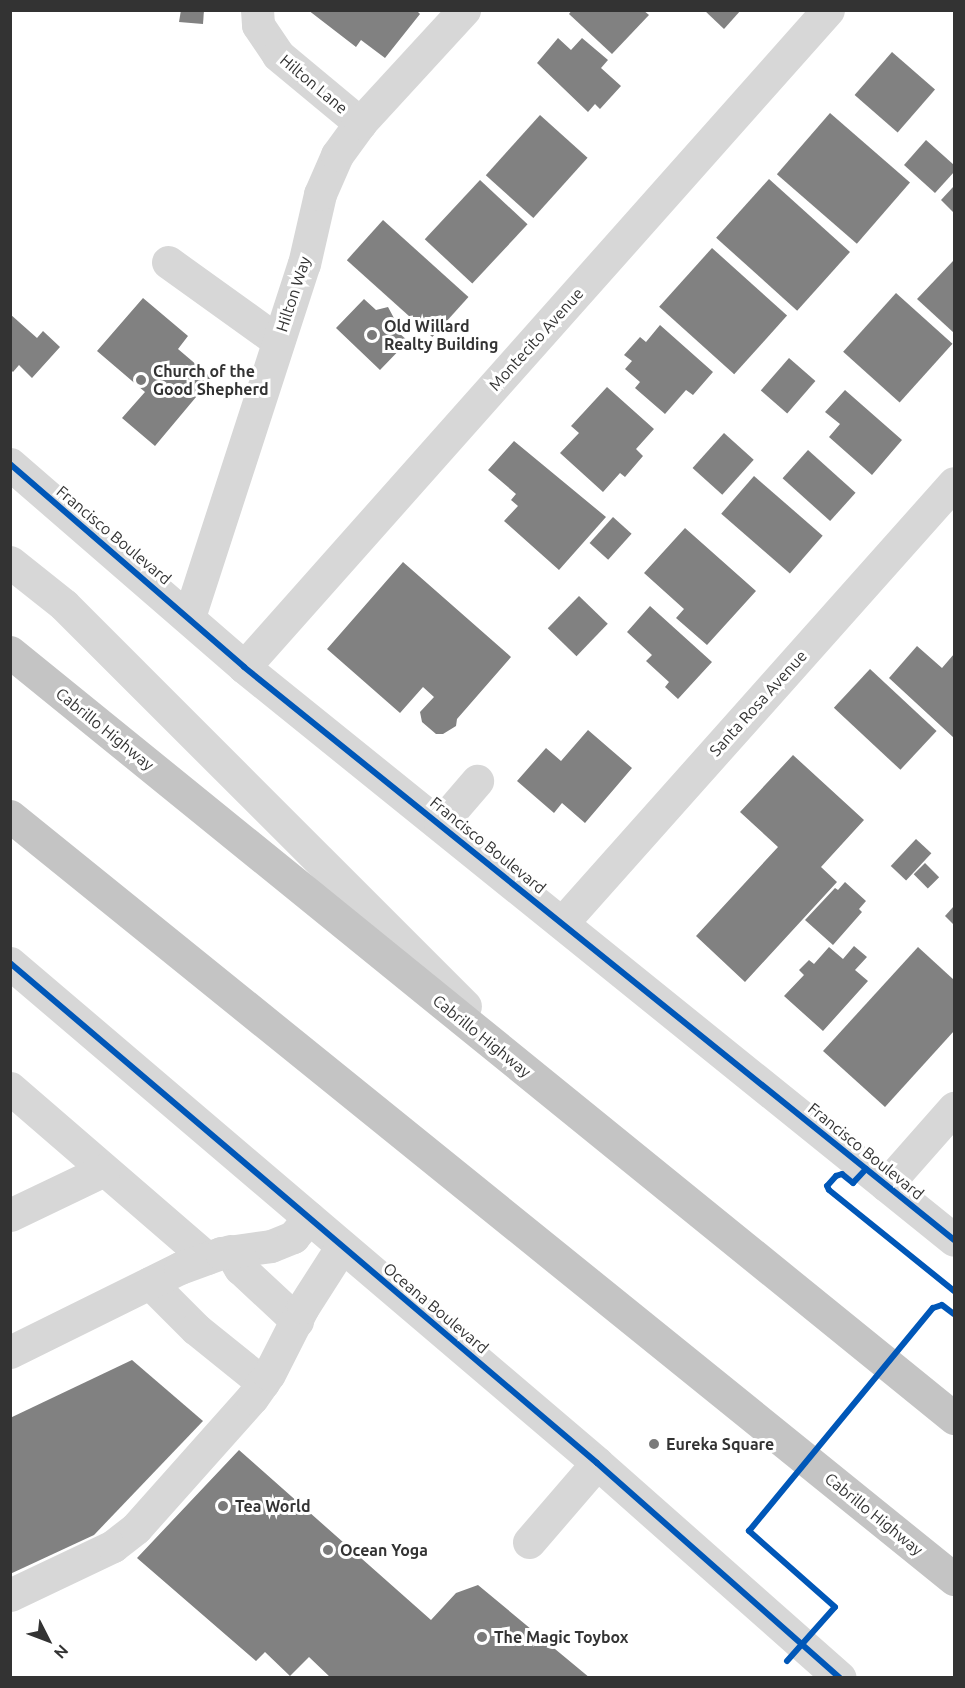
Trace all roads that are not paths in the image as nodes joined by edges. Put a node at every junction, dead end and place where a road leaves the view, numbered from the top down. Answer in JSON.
{"nodes":[{"id":1,"x":257,"y":10,"type":"edge"},
{"id":2,"x":464,"y":10,"type":"edge"},
{"id":3,"x":828,"y":10,"type":"edge"},
{"id":4,"x":360,"y":123,"type":"junction"},
{"id":5,"x":168,"y":262,"type":"dead end"},
{"id":6,"x":278,"y":341,"type":"junction"},
{"id":7,"x":10,"y":464,"type":"edge"},
{"id":8,"x":954,"y":483,"type":"edge"},
{"id":9,"x":10,"y":562,"type":"edge"},
{"id":10,"x":189,"y":616,"type":"junction"},
{"id":11,"x":10,"y":652,"type":"edge"},
{"id":12,"x":244,"y":667,"type":"junction"},
{"id":13,"x":477,"y":781,"type":"dead end"},
{"id":14,"x":10,"y":816,"type":"edge"},
{"id":15,"x":440,"y":824,"type":"junction"},
{"id":16,"x":562,"y":923,"type":"junction"},
{"id":17,"x":10,"y":963,"type":"edge"},
{"id":18,"x":10,"y":1088,"type":"edge"},
{"id":19,"x":549,"y":1090,"type":"junction"},
{"id":20,"x":954,"y":1108,"type":"edge"},
{"id":21,"x":104,"y":1170,"type":"junction"},
{"id":22,"x":886,"y":1185,"type":"junction"},
{"id":23,"x":10,"y":1215,"type":"edge"},
{"id":24,"x":309,"y":1218,"type":"junction"},
{"id":25,"x":954,"y":1240,"type":"edge"},
{"id":26,"x":342,"y":1246,"type":"junction"},
{"id":27,"x":219,"y":1255,"type":"junction"},
{"id":28,"x":150,"y":1282,"type":"junction"},
{"id":29,"x":297,"y":1321,"type":"junction"},
{"id":30,"x":10,"y":1352,"type":"edge"},
{"id":31,"x":263,"y":1383,"type":"junction"},
{"id":32,"x":954,"y":1418,"type":"edge"},
{"id":33,"x":597,"y":1463,"type":"junction"},
{"id":34,"x":529,"y":1542,"type":"dead end"},
{"id":35,"x":954,"y":1579,"type":"edge"},
{"id":36,"x":10,"y":1595,"type":"edge"},
{"id":37,"x":840,"y":1677,"type":"edge"}],
"edges":[{"from":1,"to":4,"type":"street","name":"Hilton Lane"},
{"from":2,"to":4,"type":"street","name":"Hilton Way"},
{"from":3,"to":12,"type":"street","name":"Montecito Avenue"},
{"from":4,"to":6,"type":"street","name":"Hilton Way"},
{"from":5,"to":6,"type":"street"},
{"from":6,"to":10,"type":"street","name":"Hilton Way"},
{"from":7,"to":10,"type":"street","name":"Francisco Boulevard"},
{"from":8,"to":16,"type":"street","name":"Santa Rosa Avenue"},
{"from":9,"to":19,"type":"street"},
{"from":10,"to":12,"type":"street","name":"Francisco Boulevard"},
{"from":11,"to":19,"type":"highway","name":"Cabrillo Highway"},
{"from":12,"to":15,"type":"street","name":"Francisco Boulevard"},
{"from":13,"to":15,"type":"street"},
{"from":14,"to":35,"type":"highway","name":"Cabrillo Highway"},
{"from":15,"to":16,"type":"street","name":"Francisco Boulevard"},
{"from":16,"to":22,"type":"street","name":"Francisco Boulevard"},
{"from":17,"to":24,"type":"street","name":"Oceana Boulevard"},
{"from":18,"to":21,"type":"street"},
{"from":19,"to":32,"type":"highway","name":"Cabrillo Highway"},
{"from":20,"to":22,"type":"street"},
{"from":21,"to":23,"type":"street"},
{"from":21,"to":27,"type":"street"},
{"from":22,"to":25,"type":"street","name":"Francisco Boulevard"},
{"from":24,"to":26,"type":"street","name":"Oceana Boulevard"},
{"from":24,"to":27,"type":"street"},
{"from":26,"to":29,"type":"street"},
{"from":26,"to":33,"type":"street","name":"Oceana Boulevard"},
{"from":27,"to":28,"type":"street"},
{"from":27,"to":29,"type":"street"},
{"from":28,"to":30,"type":"street"},
{"from":28,"to":31,"type":"street"},
{"from":29,"to":31,"type":"street"},
{"from":31,"to":36,"type":"street"},
{"from":33,"to":34,"type":"street"},
{"from":33,"to":37,"type":"street","name":"Oceana Boulevard"}]}
